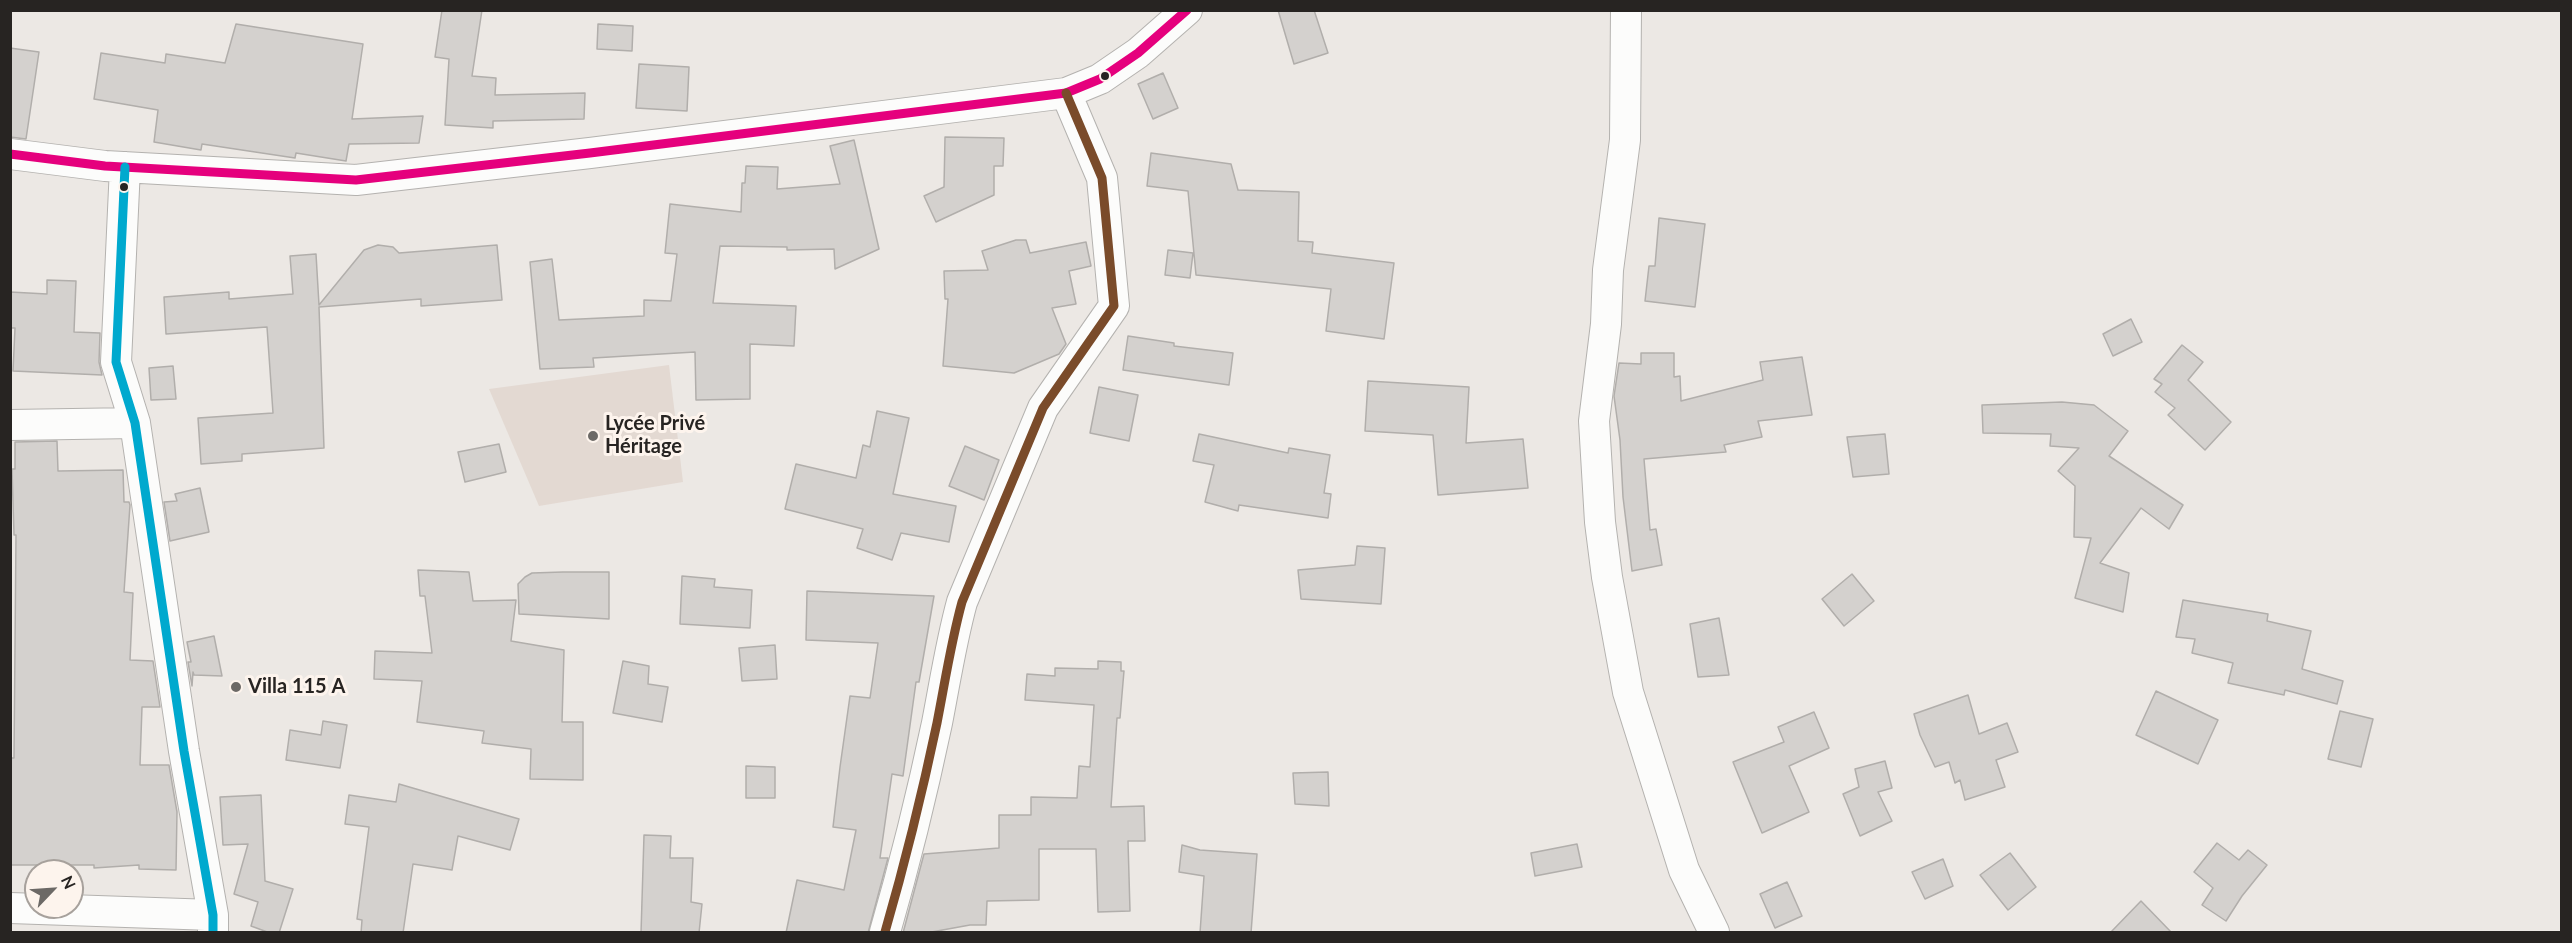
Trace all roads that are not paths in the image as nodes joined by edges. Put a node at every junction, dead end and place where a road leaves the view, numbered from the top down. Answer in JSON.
{"nodes":[{"id":1,"x":1187,"y":10,"type":"edge"},
{"id":2,"x":1626,"y":10,"type":"edge"},
{"id":3,"x":1066,"y":93,"type":"junction"},
{"id":4,"x":10,"y":154,"type":"edge"},
{"id":5,"x":125,"y":167,"type":"junction"},
{"id":6,"x":135,"y":423,"type":"junction"},
{"id":7,"x":10,"y":425,"type":"edge"},
{"id":8,"x":10,"y":908,"type":"edge"},
{"id":9,"x":213,"y":924,"type":"edge"},
{"id":10,"x":885,"y":933,"type":"edge"},
{"id":11,"x":1714,"y":933,"type":"edge"}],
"edges":[{"from":1,"to":3,"type":"street"},
{"from":2,"to":11,"type":"street"},
{"from":3,"to":5,"type":"street"},
{"from":3,"to":10,"type":"street"},
{"from":4,"to":5,"type":"street"},
{"from":5,"to":6,"type":"street"},
{"from":6,"to":7,"type":"street"},
{"from":6,"to":9,"type":"street"},
{"from":8,"to":9,"type":"street"}]}
